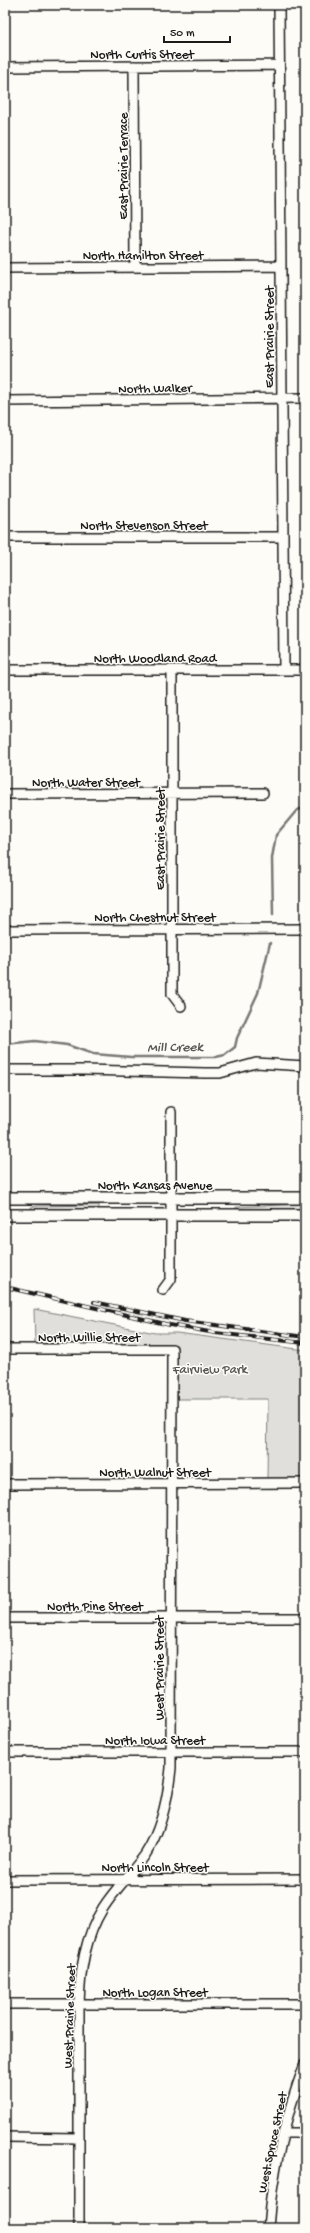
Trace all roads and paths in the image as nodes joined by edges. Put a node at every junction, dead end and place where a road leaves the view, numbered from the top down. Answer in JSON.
{"nodes":[{"id":1,"x":279,"y":5,"type":"edge"},
{"id":2,"x":279,"y":65,"type":"junction"},
{"id":3,"x":5,"y":66,"type":"edge"},
{"id":4,"x":134,"y":66,"type":"junction"},
{"id":5,"x":135,"y":266,"type":"junction"},
{"id":6,"x":281,"y":266,"type":"junction"},
{"id":7,"x":5,"y":268,"type":"edge"},
{"id":8,"x":282,"y":398,"type":"junction"},
{"id":9,"x":305,"y":398,"type":"edge"},
{"id":10,"x":5,"y":401,"type":"edge"},
{"id":11,"x":5,"y":537,"type":"edge"},
{"id":12,"x":282,"y":537,"type":"junction"},
{"id":13,"x":5,"y":670,"type":"edge"},
{"id":14,"x":172,"y":670,"type":"junction"},
{"id":15,"x":284,"y":670,"type":"junction"},
{"id":16,"x":305,"y":670,"type":"edge"},
{"id":17,"x":263,"y":793,"type":"dead end"},
{"id":18,"x":5,"y":794,"type":"edge"},
{"id":19,"x":172,"y":794,"type":"junction"},
{"id":20,"x":172,"y":929,"type":"junction"},
{"id":21,"x":305,"y":929,"type":"edge"},
{"id":22,"x":5,"y":930,"type":"edge"},
{"id":23,"x":181,"y":1006,"type":"dead end"},
{"id":24,"x":305,"y":1066,"type":"edge"},
{"id":25,"x":5,"y":1070,"type":"edge"},
{"id":26,"x":171,"y":1112,"type":"dead end"},
{"id":27,"x":5,"y":1198,"type":"edge"},
{"id":28,"x":171,"y":1198,"type":"junction"},
{"id":29,"x":305,"y":1198,"type":"edge"},
{"id":30,"x":5,"y":1215,"type":"edge"},
{"id":31,"x":171,"y":1215,"type":"junction"},
{"id":32,"x":305,"y":1215,"type":"edge"},
{"id":33,"x":163,"y":1290,"type":"dead end"},
{"id":34,"x":5,"y":1349,"type":"edge"},
{"id":35,"x":172,"y":1349,"type":"joint"},
{"id":36,"x":305,"y":1483,"type":"edge"},
{"id":37,"x":5,"y":1484,"type":"edge"},
{"id":38,"x":172,"y":1484,"type":"junction"},
{"id":39,"x":5,"y":1618,"type":"edge"},
{"id":40,"x":171,"y":1618,"type":"junction"},
{"id":41,"x":305,"y":1618,"type":"edge"},
{"id":42,"x":5,"y":1752,"type":"edge"},
{"id":43,"x":171,"y":1752,"type":"junction"},
{"id":44,"x":305,"y":1752,"type":"edge"},
{"id":45,"x":125,"y":1879,"type":"junction"},
{"id":46,"x":305,"y":1879,"type":"edge"},
{"id":47,"x":5,"y":1880,"type":"edge"},
{"id":48,"x":5,"y":2004,"type":"edge"},
{"id":49,"x":79,"y":2004,"type":"junction"},
{"id":50,"x":305,"y":2004,"type":"edge"},
{"id":51,"x":305,"y":2064,"type":"edge"},
{"id":52,"x":283,"y":2132,"type":"junction"},
{"id":53,"x":305,"y":2133,"type":"edge"},
{"id":54,"x":5,"y":2137,"type":"edge"},
{"id":55,"x":79,"y":2138,"type":"junction"},
{"id":56,"x":79,"y":2228,"type":"edge"},
{"id":57,"x":268,"y":2228,"type":"edge"}],
"edges":[{"from":1,"to":2,"type":"street","name":"East Prairie Street"},
{"from":2,"to":4,"type":"street","name":"North Curtis Street"},
{"from":2,"to":6,"type":"street","name":"East Prairie Street"},
{"from":3,"to":4,"type":"street","name":"North Curtis Street"},
{"from":4,"to":5,"type":"street","name":"East Prairie Terrace"},
{"from":5,"to":6,"type":"street","name":"North Hamilton Street"},
{"from":5,"to":7,"type":"street","name":"North Hamilton Street"},
{"from":6,"to":8,"type":"street","name":"East Prairie Street"},
{"from":8,"to":9,"type":"street","name":"North Walker"},
{"from":8,"to":10,"type":"street","name":"North Walker"},
{"from":8,"to":12,"type":"street","name":"East Prairie Street"},
{"from":11,"to":12,"type":"street","name":"North Stevenson Street"},
{"from":12,"to":15,"type":"street","name":"East Prairie Street"},
{"from":13,"to":14,"type":"street","name":"North Woodland Road"},
{"from":14,"to":15,"type":"street","name":"North Woodland Road"},
{"from":14,"to":19,"type":"street","name":"East Prairie Street"},
{"from":15,"to":16,"type":"street","name":"North Woodland Road"},
{"from":17,"to":19,"type":"street","name":"North Water Street"},
{"from":18,"to":19,"type":"street","name":"North Water Street"},
{"from":19,"to":20,"type":"street","name":"East Prairie Street"},
{"from":20,"to":21,"type":"street","name":"North Chestnut Street"},
{"from":20,"to":22,"type":"street","name":"North Chestnut Street"},
{"from":20,"to":23,"type":"street","name":"East Prairie Street"},
{"from":24,"to":25,"type":"street"},
{"from":26,"to":28,"type":"street"},
{"from":27,"to":28,"type":"main road","name":"North Kansas Avenue"},
{"from":28,"to":29,"type":"main road","name":"North Kansas Avenue"},
{"from":28,"to":31,"type":"street"},
{"from":30,"to":31,"type":"main road"},
{"from":31,"to":32,"type":"main road"},
{"from":31,"to":33,"type":"street"},
{"from":34,"to":35,"type":"street","name":"North Willie Street"},
{"from":35,"to":38,"type":"street","name":"West Prairie Street"},
{"from":36,"to":38,"type":"street","name":"North Walnut Street"},
{"from":37,"to":38,"type":"street","name":"North Walnut Street"},
{"from":38,"to":40,"type":"street","name":"West Prairie Street"},
{"from":39,"to":40,"type":"street","name":"North Pine Street"},
{"from":40,"to":41,"type":"street","name":"North Pine Street"},
{"from":40,"to":43,"type":"street","name":"West Prairie Street"},
{"from":42,"to":43,"type":"street","name":"North Iowa Street"},
{"from":43,"to":44,"type":"street","name":"North Iowa Street"},
{"from":43,"to":45,"type":"street","name":"West Prairie Street"},
{"from":45,"to":46,"type":"street","name":"North Lincoln Street"},
{"from":45,"to":47,"type":"street","name":"North Lincoln Street"},
{"from":45,"to":49,"type":"street","name":"West Prairie Street"},
{"from":48,"to":49,"type":"street","name":"North Logan Street"},
{"from":49,"to":50,"type":"street","name":"North Logan Street"},
{"from":49,"to":55,"type":"street","name":"West Prairie Street"},
{"from":51,"to":52,"type":"street","name":"West Spruce Street"},
{"from":52,"to":53,"type":"street"},
{"from":52,"to":57,"type":"street","name":"West Spruce Street"},
{"from":54,"to":55,"type":"street"},
{"from":55,"to":56,"type":"street","name":"West Prairie Street"}]}
